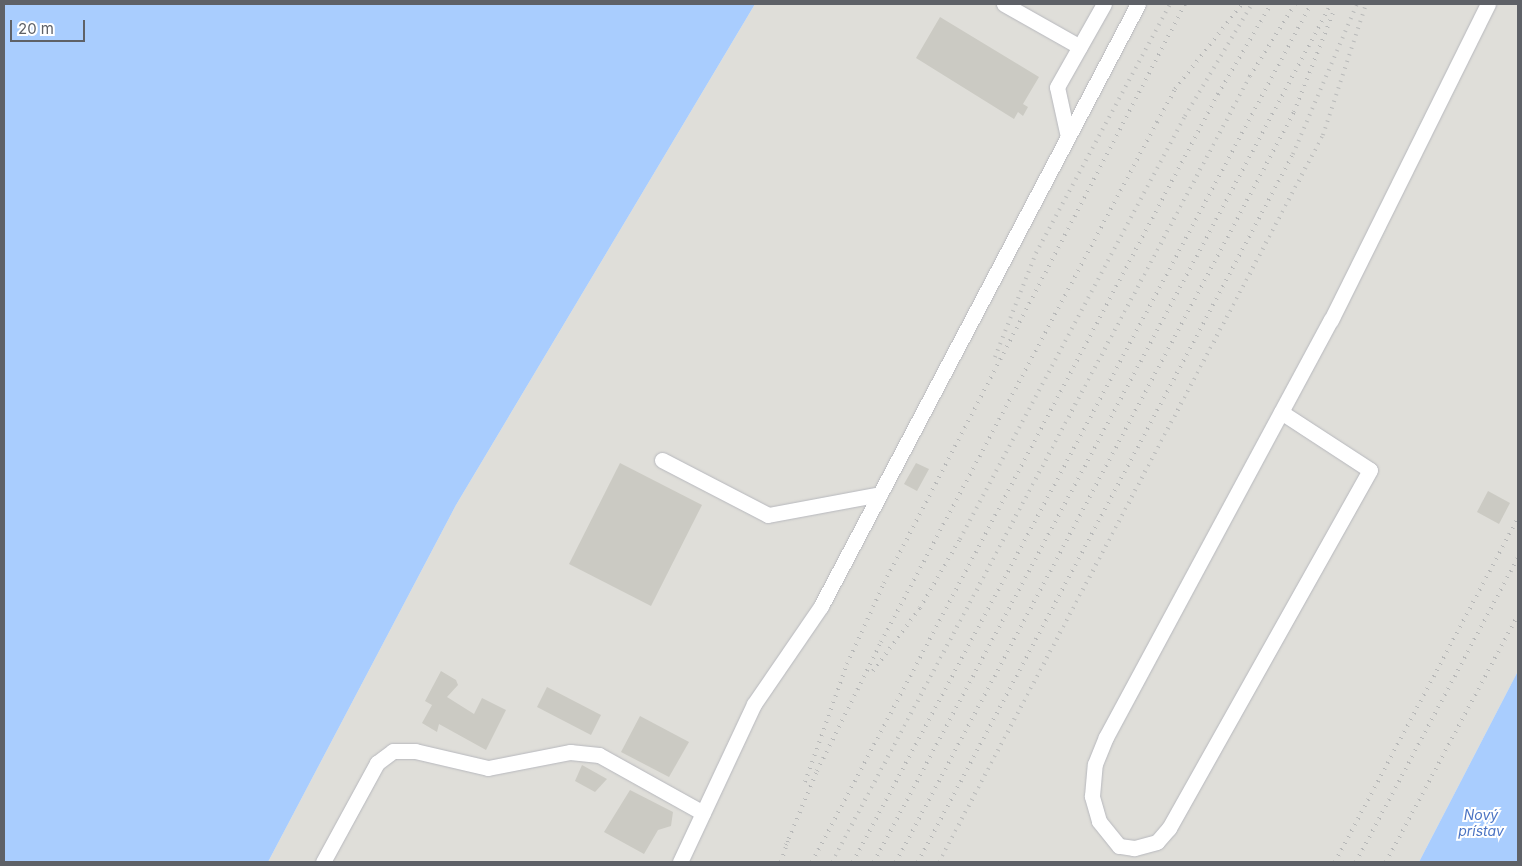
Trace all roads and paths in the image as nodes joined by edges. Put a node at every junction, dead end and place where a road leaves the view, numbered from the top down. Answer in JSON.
{"nodes":[{"id":1,"x":1004,"y":4,"type":"edge"},
{"id":2,"x":1104,"y":4,"type":"edge"},
{"id":3,"x":1138,"y":4,"type":"edge"},
{"id":4,"x":1488,"y":4,"type":"edge"},
{"id":5,"x":1080,"y":47,"type":"junction"},
{"id":6,"x":1068,"y":137,"type":"junction"},
{"id":7,"x":1281,"y":412,"type":"junction"},
{"id":8,"x":662,"y":460,"type":"dead end"},
{"id":9,"x":880,"y":494,"type":"junction"},
{"id":10,"x":703,"y":813,"type":"junction"},
{"id":11,"x":323,"y":862,"type":"edge"},
{"id":12,"x":680,"y":862,"type":"edge"}],
"edges":[{"from":1,"to":5,"type":"lane"},
{"from":2,"to":5,"type":"lane"},
{"from":3,"to":6,"type":"lane"},
{"from":4,"to":7,"type":"lane"},
{"from":5,"to":6,"type":"lane"},
{"from":6,"to":9,"type":"lane"},
{"from":7,"to":7,"type":"lane"},
{"from":8,"to":9,"type":"lane"},
{"from":9,"to":10,"type":"lane"},
{"from":10,"to":11,"type":"lane"},
{"from":10,"to":12,"type":"lane"}]}
